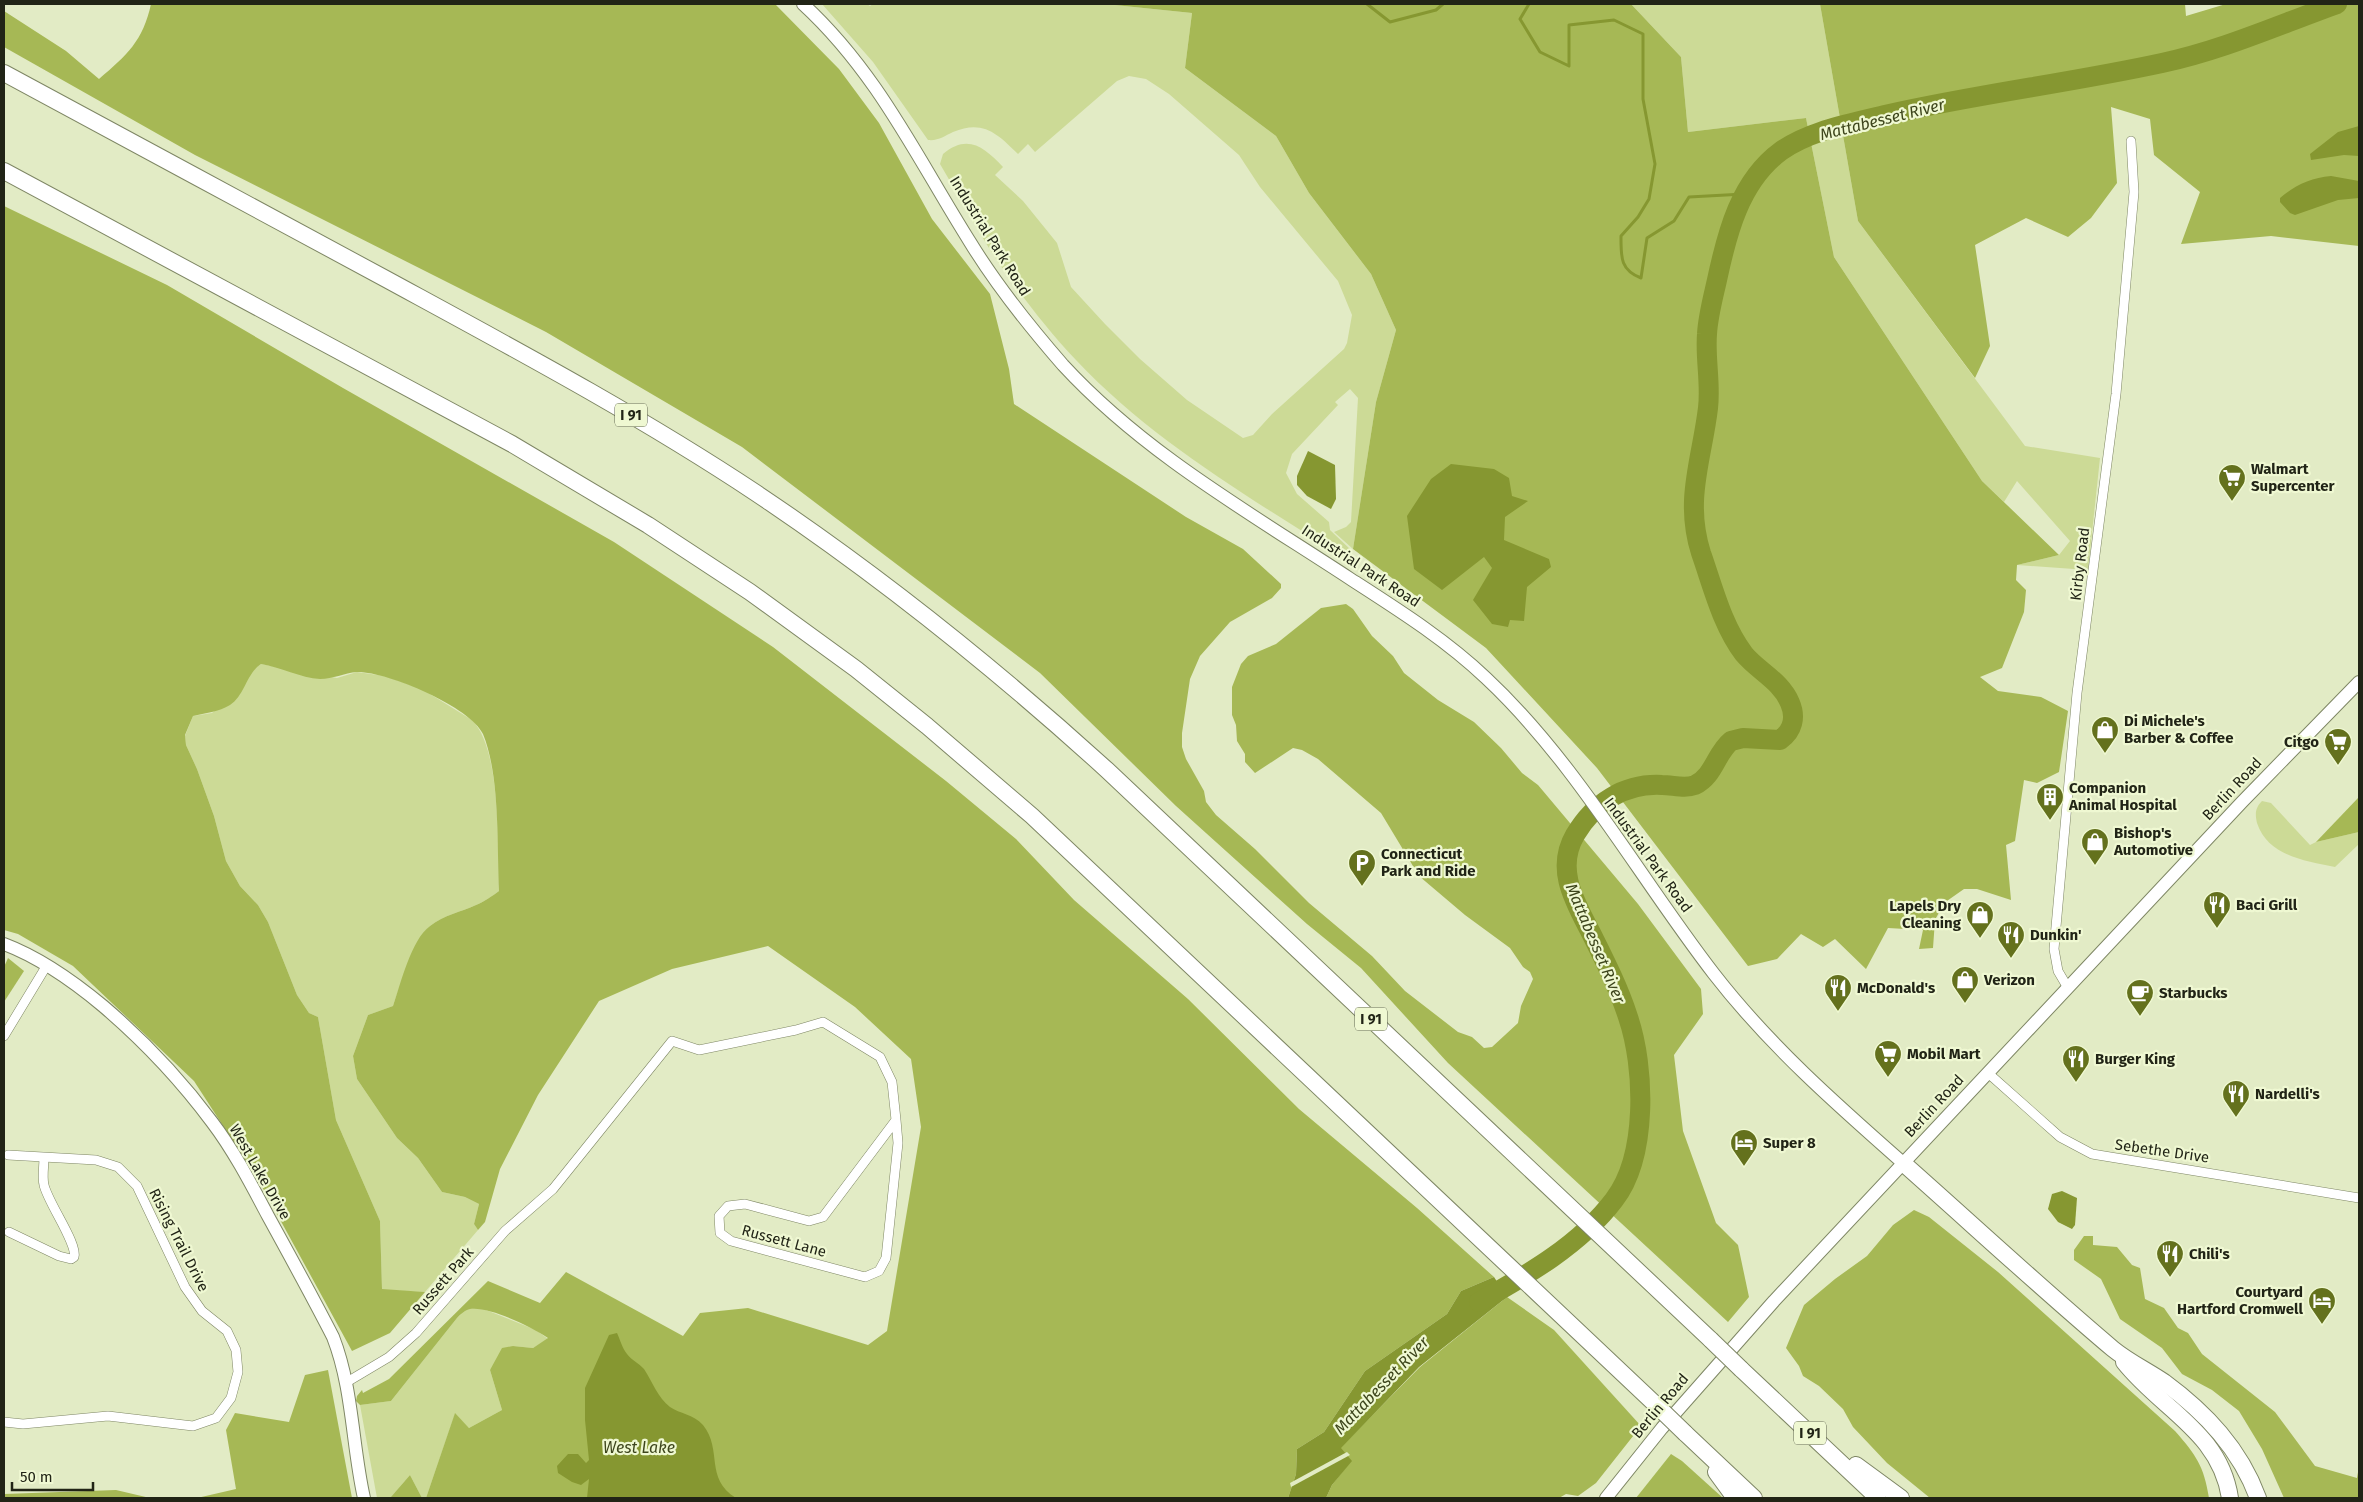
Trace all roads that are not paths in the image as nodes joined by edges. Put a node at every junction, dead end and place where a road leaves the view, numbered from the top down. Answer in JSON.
{"nodes":[{"id":1,"x":803,"y":4,"type":"edge"},
{"id":2,"x":4,"y":73,"type":"edge"},
{"id":3,"x":2131,"y":141,"type":"dead end"},
{"id":4,"x":4,"y":171,"type":"edge"},
{"id":5,"x":2359,"y":682,"type":"edge"},
{"id":6,"x":4,"y":944,"type":"edge"},
{"id":7,"x":47,"y":965,"type":"junction"},
{"id":8,"x":2068,"y":988,"type":"junction"},
{"id":9,"x":4,"y":1036,"type":"edge"},
{"id":10,"x":1988,"y":1073,"type":"junction"},
{"id":11,"x":896,"y":1120,"type":"junction"},
{"id":12,"x":5,"y":1155,"type":"edge"},
{"id":13,"x":44,"y":1158,"type":"junction"},
{"id":14,"x":1903,"y":1163,"type":"junction"},
{"id":15,"x":553,"y":1188,"type":"joint"},
{"id":16,"x":2359,"y":1198,"type":"edge"},
{"id":17,"x":9,"y":1232,"type":"dead end"},
{"id":18,"x":2115,"y":1351,"type":"junction"},
{"id":19,"x":347,"y":1382,"type":"junction"},
{"id":20,"x":4,"y":1422,"type":"edge"},
{"id":21,"x":1806,"y":1430,"type":"junction"},
{"id":22,"x":1690,"y":1437,"type":"junction"},
{"id":23,"x":364,"y":1498,"type":"edge"},
{"id":24,"x":1606,"y":1498,"type":"edge"},
{"id":25,"x":1735,"y":1498,"type":"edge"},
{"id":26,"x":1754,"y":1498,"type":"edge"},
{"id":27,"x":1878,"y":1498,"type":"edge"},
{"id":28,"x":1900,"y":1498,"type":"edge"},
{"id":29,"x":2230,"y":1498,"type":"edge"},
{"id":30,"x":2258,"y":1498,"type":"edge"}],
"edges":[{"from":1,"to":14,"type":"street","name":"Industrial Park Road"},
{"from":2,"to":21,"type":"highway","number":"I 91","bridge":true},
{"from":3,"to":8,"type":"street","name":"Kirby Road"},
{"from":4,"to":22,"type":"highway","bridge":true},
{"from":5,"to":8,"type":"street","name":"Berlin Road"},
{"from":6,"to":7,"type":"street","name":"West Lake Drive"},
{"from":7,"to":9,"type":"street"},
{"from":7,"to":19,"type":"street","name":"West Lake Drive"},
{"from":8,"to":10,"type":"street","name":"Berlin Road"},
{"from":10,"to":14,"type":"street","name":"Berlin Road"},
{"from":10,"to":16,"type":"street","name":"Sebethe Drive"},
{"from":11,"to":11,"type":"street","name":"Russett Lane"},
{"from":11,"to":15,"type":"street","name":"Russett Lane"},
{"from":12,"to":13,"type":"street","name":"Rising Trail Drive"},
{"from":13,"to":17,"type":"street"},
{"from":13,"to":20,"type":"street","name":"Rising Trail Drive"},
{"from":14,"to":18,"type":"highway"},
{"from":14,"to":24,"type":"street","name":"Berlin Road"},
{"from":15,"to":19,"type":"street","name":"Russett Park"},
{"from":18,"to":29,"type":"highway"},
{"from":18,"to":30,"type":"highway"},
{"from":19,"to":23,"type":"street","name":"West Lake Drive"},
{"from":21,"to":27,"type":"highway","number":"I 91"},
{"from":21,"to":28,"type":"highway"},
{"from":22,"to":25,"type":"highway"},
{"from":22,"to":26,"type":"highway"}]}
